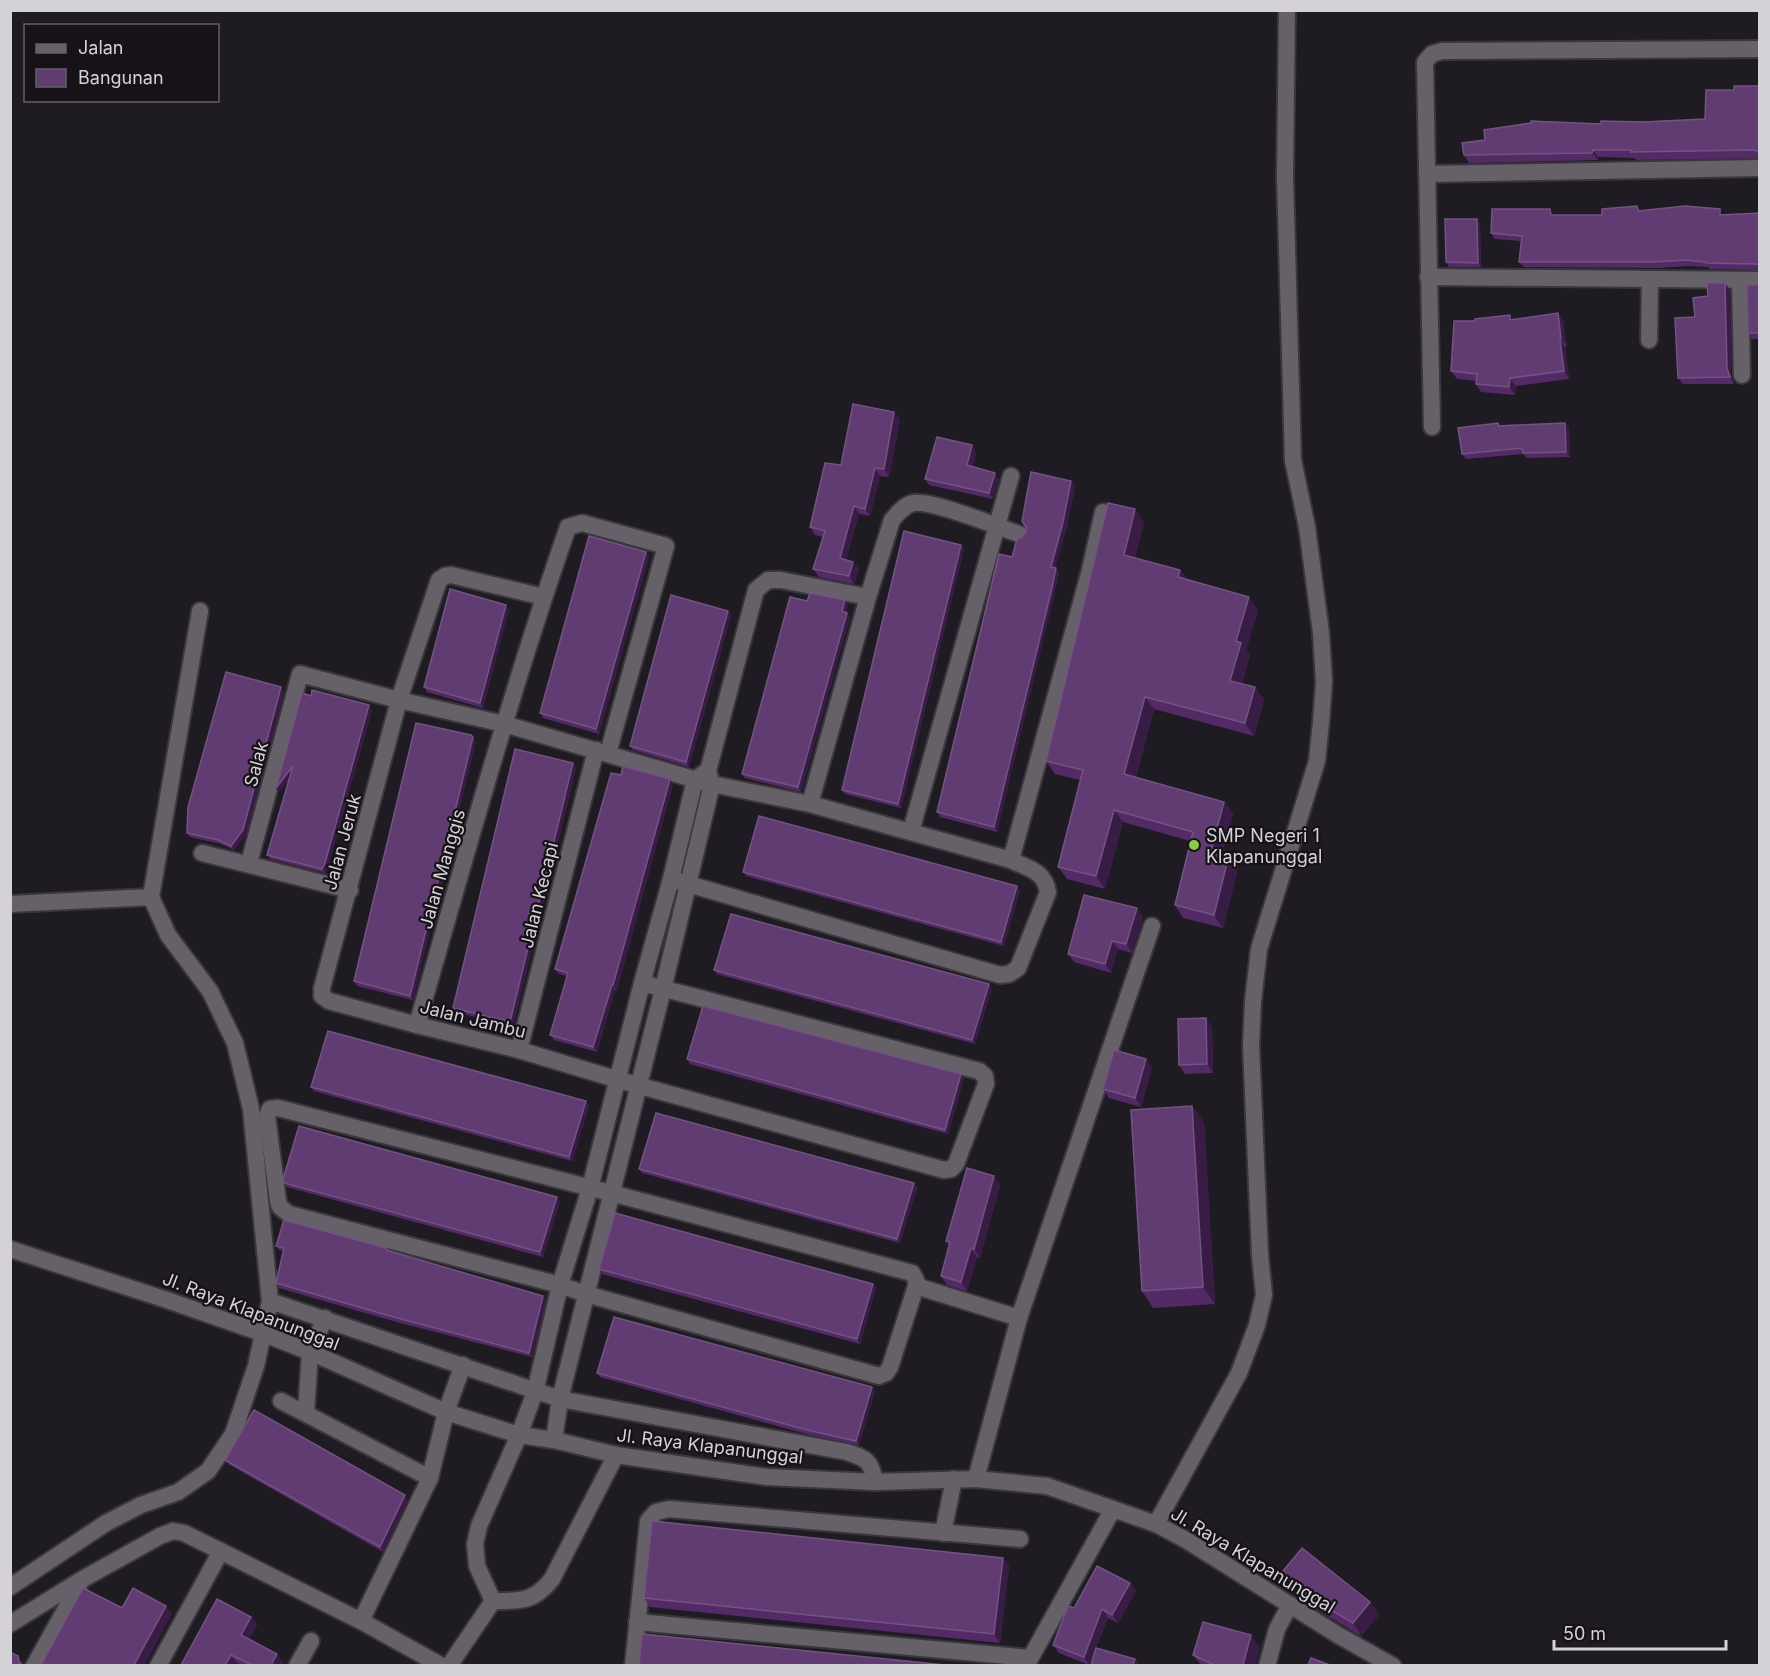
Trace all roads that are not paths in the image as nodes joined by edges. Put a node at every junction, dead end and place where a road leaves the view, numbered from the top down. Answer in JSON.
{"nodes":[{"id":1,"x":1287,"y":10,"type":"edge"},
{"id":2,"x":1760,"y":49,"type":"edge"},
{"id":3,"x":1760,"y":168,"type":"edge"},
{"id":4,"x":1427,"y":174,"type":"junction"},
{"id":5,"x":1428,"y":277,"type":"junction"},
{"id":6,"x":1650,"y":280,"type":"junction"},
{"id":7,"x":1760,"y":280,"type":"edge"},
{"id":8,"x":1740,"y":281,"type":"junction"},
{"id":9,"x":1649,"y":340,"type":"dead end"},
{"id":10,"x":1742,"y":375,"type":"dead end"},
{"id":11,"x":1432,"y":427,"type":"dead end"},
{"id":12,"x":1011,"y":476,"type":"dead end"},
{"id":13,"x":1103,"y":512,"type":"edge"},
{"id":14,"x":997,"y":526,"type":"junction"},
{"id":15,"x":1019,"y":534,"type":"dead end"},
{"id":16,"x":544,"y":597,"type":"junction"},
{"id":17,"x":868,"y":597,"type":"junction"},
{"id":18,"x":200,"y":611,"type":"dead end"},
{"id":19,"x":399,"y":700,"type":"junction"},
{"id":20,"x":504,"y":724,"type":"junction"},
{"id":21,"x":602,"y":752,"type":"junction"},
{"id":22,"x":705,"y":778,"type":"junction"},
{"id":23,"x":810,"y":804,"type":"junction"},
{"id":24,"x":911,"y":831,"type":"junction"},
{"id":25,"x":202,"y":853,"type":"dead end"},
{"id":26,"x":1011,"y":860,"type":"junction"},
{"id":27,"x":249,"y":863,"type":"junction"},
{"id":28,"x":671,"y":879,"type":"junction"},
{"id":29,"x":688,"y":884,"type":"junction"},
{"id":30,"x":350,"y":890,"type":"junction"},
{"id":31,"x":152,"y":897,"type":"junction"},
{"id":32,"x":10,"y":904,"type":"edge"},
{"id":33,"x":1152,"y":927,"type":"dead end"},
{"id":34,"x":642,"y":983,"type":"junction"},
{"id":35,"x":663,"y":988,"type":"junction"},
{"id":36,"x":321,"y":993,"type":"joint"},
{"id":37,"x":417,"y":1025,"type":"junction"},
{"id":38,"x":519,"y":1050,"type":"junction"},
{"id":39,"x":618,"y":1080,"type":"junction"},
{"id":40,"x":639,"y":1085,"type":"junction"},
{"id":41,"x":590,"y":1188,"type":"junction"},
{"id":42,"x":612,"y":1193,"type":"junction"},
{"id":43,"x":10,"y":1249,"type":"edge"},
{"id":44,"x":560,"y":1285,"type":"junction"},
{"id":45,"x":916,"y":1286,"type":"junction"},
{"id":46,"x":586,"y":1294,"type":"junction"},
{"id":47,"x":270,"y":1301,"type":"junction"},
{"id":48,"x":326,"y":1318,"type":"junction"},
{"id":49,"x":1019,"y":1318,"type":"junction"},
{"id":50,"x":262,"y":1334,"type":"junction"},
{"id":51,"x":310,"y":1352,"type":"junction"},
{"id":52,"x":462,"y":1365,"type":"junction"},
{"id":53,"x":535,"y":1392,"type":"junction"},
{"id":54,"x":560,"y":1399,"type":"junction"},
{"id":55,"x":281,"y":1401,"type":"dead end"},
{"id":56,"x":446,"y":1412,"type":"junction"},
{"id":57,"x":306,"y":1413,"type":"junction"},
{"id":58,"x":519,"y":1435,"type":"junction"},
{"id":59,"x":554,"y":1440,"type":"junction"},
{"id":60,"x":616,"y":1455,"type":"junction"},
{"id":61,"x":430,"y":1478,"type":"junction"},
{"id":62,"x":954,"y":1479,"type":"junction"},
{"id":63,"x":976,"y":1479,"type":"junction"},
{"id":64,"x":875,"y":1482,"type":"junction"},
{"id":65,"x":1113,"y":1509,"type":"junction"},
{"id":66,"x":1156,"y":1524,"type":"junction"},
{"id":67,"x":943,"y":1533,"type":"junction"},
{"id":68,"x":1020,"y":1539,"type":"dead end"},
{"id":69,"x":221,"y":1551,"type":"junction"},
{"id":70,"x":81,"y":1580,"type":"junction"},
{"id":71,"x":10,"y":1587,"type":"edge"},
{"id":72,"x":493,"y":1601,"type":"junction"},
{"id":73,"x":1290,"y":1605,"type":"junction"},
{"id":74,"x":361,"y":1621,"type":"junction"},
{"id":75,"x":637,"y":1622,"type":"junction"},
{"id":76,"x":10,"y":1624,"type":"edge"},
{"id":77,"x":311,"y":1641,"type":"dead end"},
{"id":78,"x":1028,"y":1662,"type":"edge"},
{"id":79,"x":34,"y":1665,"type":"edge"},
{"id":80,"x":158,"y":1665,"type":"edge"},
{"id":81,"x":297,"y":1665,"type":"edge"},
{"id":82,"x":442,"y":1665,"type":"edge"},
{"id":83,"x":449,"y":1665,"type":"edge"},
{"id":84,"x":633,"y":1665,"type":"edge"},
{"id":85,"x":1267,"y":1665,"type":"edge"},
{"id":86,"x":1393,"y":1665,"type":"edge"}],
"edges":[{"from":1,"to":66,"type":"street"},
{"from":2,"to":4,"type":"street"},
{"from":3,"to":4,"type":"street"},
{"from":4,"to":5,"type":"street"},
{"from":5,"to":6,"type":"street"},
{"from":5,"to":11,"type":"street"},
{"from":6,"to":8,"type":"street"},
{"from":6,"to":9,"type":"street"},
{"from":7,"to":8,"type":"street"},
{"from":8,"to":10,"type":"street"},
{"from":12,"to":14,"type":"street"},
{"from":13,"to":26,"type":"street"},
{"from":14,"to":15,"type":"street"},
{"from":14,"to":17,"type":"street"},
{"from":14,"to":24,"type":"street"},
{"from":16,"to":19,"type":"street","name":"Jalan Jeruk"},
{"from":16,"to":20,"type":"street","name":"Jalan Manggis"},
{"from":16,"to":21,"type":"street","name":"Jalan Kecapi"},
{"from":17,"to":22,"type":"street"},
{"from":17,"to":23,"type":"street"},
{"from":18,"to":31,"type":"street"},
{"from":19,"to":20,"type":"street"},
{"from":19,"to":27,"type":"street","name":"Salak"},
{"from":19,"to":30,"type":"street","name":"Jalan Jeruk"},
{"from":20,"to":21,"type":"street"},
{"from":20,"to":37,"type":"street","name":"Jalan Manggis"},
{"from":21,"to":22,"type":"street"},
{"from":21,"to":38,"type":"street","name":"Jalan Kecapi"},
{"from":22,"to":23,"type":"street"},
{"from":22,"to":28,"type":"street"},
{"from":22,"to":29,"type":"street"},
{"from":23,"to":24,"type":"street"},
{"from":24,"to":26,"type":"street"},
{"from":25,"to":27,"type":"street"},
{"from":26,"to":29,"type":"street"},
{"from":27,"to":30,"type":"street"},
{"from":28,"to":29,"type":"street"},
{"from":28,"to":34,"type":"street"},
{"from":29,"to":35,"type":"street"},
{"from":30,"to":36,"type":"street","name":"Jalan Jeruk"},
{"from":31,"to":32,"type":"street"},
{"from":31,"to":47,"type":"street"},
{"from":33,"to":49,"type":"street"},
{"from":34,"to":35,"type":"street","name":"Jalan Jambu"},
{"from":34,"to":39,"type":"street"},
{"from":35,"to":40,"type":"street"},
{"from":35,"to":40,"type":"street","name":"Jalan Jambu"},
{"from":36,"to":37,"type":"street","name":"Jalan Jambu"},
{"from":37,"to":38,"type":"street","name":"Jalan Jambu"},
{"from":38,"to":39,"type":"street","name":"Jalan Jambu"},
{"from":39,"to":40,"type":"street","name":"Jalan Jambu"},
{"from":39,"to":41,"type":"street"},
{"from":40,"to":42,"type":"street"},
{"from":41,"to":42,"type":"street"},
{"from":41,"to":44,"type":"street"},
{"from":41,"to":44,"type":"street"},
{"from":42,"to":45,"type":"street"},
{"from":42,"to":46,"type":"street"},
{"from":43,"to":50,"type":"street","name":"Jl. Raya Klapanunggal"},
{"from":44,"to":46,"type":"street"},
{"from":44,"to":53,"type":"street"},
{"from":45,"to":46,"type":"street"},
{"from":45,"to":49,"type":"street"},
{"from":46,"to":54,"type":"street"},
{"from":47,"to":48,"type":"street"},
{"from":47,"to":50,"type":"street"},
{"from":48,"to":51,"type":"street"},
{"from":48,"to":52,"type":"street"},
{"from":49,"to":63,"type":"street"},
{"from":50,"to":51,"type":"street","name":"Jl. Raya Klapanunggal"},
{"from":50,"to":71,"type":"street"},
{"from":51,"to":56,"type":"street","name":"Jl. Raya Klapanunggal"},
{"from":51,"to":57,"type":"street"},
{"from":52,"to":53,"type":"street"},
{"from":52,"to":56,"type":"street"},
{"from":53,"to":54,"type":"street"},
{"from":53,"to":58,"type":"street"},
{"from":54,"to":59,"type":"street"},
{"from":54,"to":64,"type":"street"},
{"from":55,"to":57,"type":"street"},
{"from":56,"to":58,"type":"street","name":"Jl. Raya Klapanunggal"},
{"from":56,"to":61,"type":"street"},
{"from":57,"to":61,"type":"street"},
{"from":58,"to":59,"type":"street","name":"Jl. Raya Klapanunggal"},
{"from":58,"to":72,"type":"street"},
{"from":59,"to":60,"type":"street","name":"Jl. Raya Klapanunggal"},
{"from":60,"to":64,"type":"street","name":"Jl. Raya Klapanunggal"},
{"from":60,"to":72,"type":"street"},
{"from":61,"to":74,"type":"street"},
{"from":62,"to":63,"type":"street","name":"Jl. Raya Klapanunggal"},
{"from":62,"to":64,"type":"street","name":"Jl. Raya Klapanunggal"},
{"from":62,"to":67,"type":"street"},
{"from":63,"to":65,"type":"street","name":"Jl. Raya Klapanunggal"},
{"from":65,"to":66,"type":"street","name":"Jl. Raya Klapanunggal"},
{"from":65,"to":78,"type":"street"},
{"from":66,"to":73,"type":"street","name":"Jl. Raya Klapanunggal"},
{"from":67,"to":68,"type":"street"},
{"from":67,"to":75,"type":"street"},
{"from":69,"to":70,"type":"street"},
{"from":69,"to":74,"type":"street"},
{"from":69,"to":80,"type":"street"},
{"from":70,"to":76,"type":"street"},
{"from":70,"to":79,"type":"street"},
{"from":72,"to":83,"type":"street"},
{"from":73,"to":85,"type":"street"},
{"from":73,"to":86,"type":"street","name":"Jl. Raya Klapanunggal"},
{"from":74,"to":82,"type":"street"},
{"from":75,"to":78,"type":"street"},
{"from":75,"to":84,"type":"street"},
{"from":77,"to":81,"type":"street"}]}
